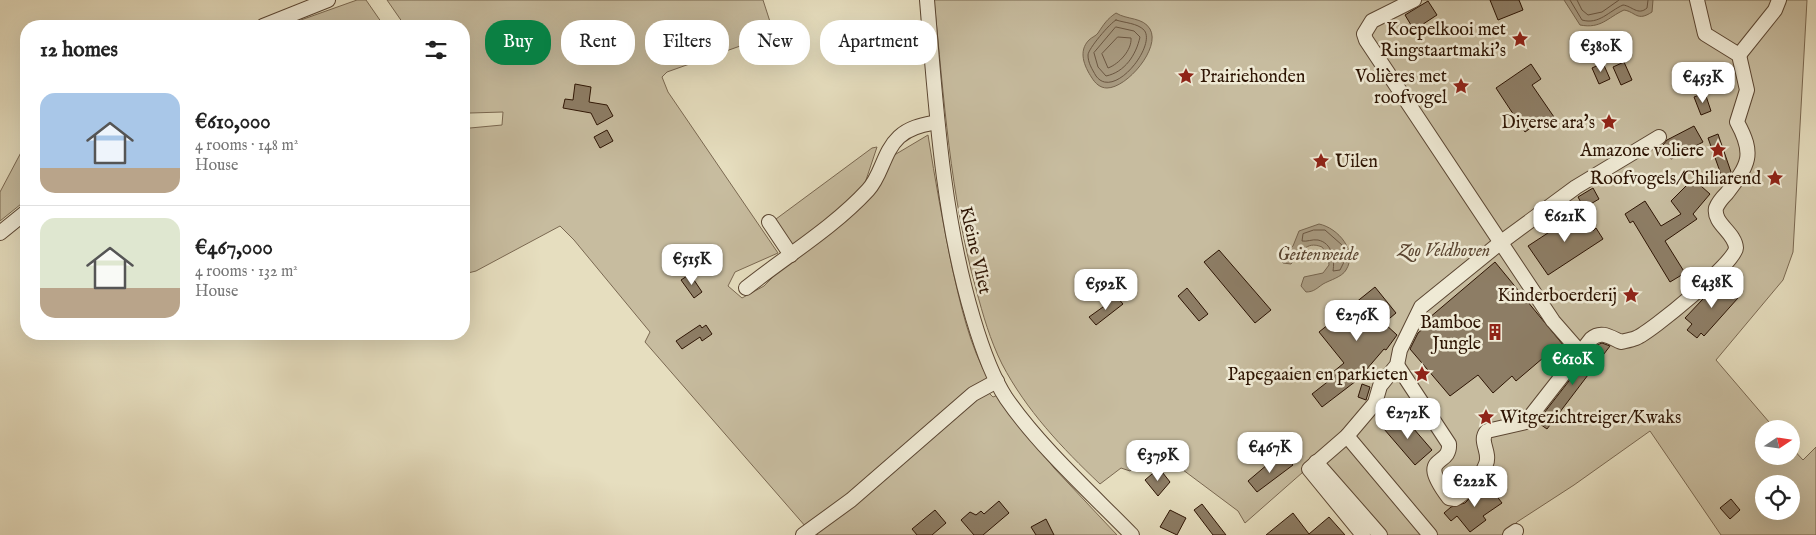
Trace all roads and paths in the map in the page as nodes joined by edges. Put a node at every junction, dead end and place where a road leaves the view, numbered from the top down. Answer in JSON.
{"nodes":[{"id":1,"x":328,"y":0,"type":"edge"},
{"id":2,"x":927,"y":0,"type":"edge"},
{"id":3,"x":1414,"y":0,"type":"edge"},
{"id":4,"x":1697,"y":0,"type":"edge"},
{"id":5,"x":1779,"y":0,"type":"edge"},
{"id":6,"x":277,"y":20,"type":"edge"},
{"id":7,"x":1739,"y":55,"type":"junction"},
{"id":8,"x":937,"y":122,"type":"junction"},
{"id":9,"x":1659,"y":138,"type":"dead end"},
{"id":10,"x":20,"y":217,"type":"edge"},
{"id":11,"x":769,"y":222,"type":"dead end"},
{"id":12,"x":0,"y":233,"type":"edge"},
{"id":13,"x":1500,"y":244,"type":"junction"},
{"id":14,"x":791,"y":255,"type":"junction"},
{"id":15,"x":746,"y":288,"type":"dead end"},
{"id":16,"x":1581,"y":353,"type":"junction"},
{"id":17,"x":1397,"y":365,"type":"junction"},
{"id":18,"x":997,"y":381,"type":"junction"},
{"id":19,"x":1347,"y":436,"type":"junction"},
{"id":20,"x":1316,"y":462,"type":"junction"},
{"id":21,"x":803,"y":535,"type":"edge"},
{"id":22,"x":1132,"y":535,"type":"edge"},
{"id":23,"x":1363,"y":535,"type":"edge"},
{"id":24,"x":1380,"y":535,"type":"edge"},
{"id":25,"x":1430,"y":535,"type":"edge"}],
"edges":[{"from":1,"to":6,"type":"street"},
{"from":2,"to":8,"type":"street","name":"Kleine Vliet"},
{"from":3,"to":13,"type":"street"},
{"from":4,"to":7,"type":"street"},
{"from":5,"to":7,"type":"street"},
{"from":7,"to":16,"type":"street"},
{"from":8,"to":14,"type":"street"},
{"from":8,"to":18,"type":"street","name":"Kleine Vliet"},
{"from":9,"to":13,"type":"street"},
{"from":10,"to":12,"type":"street"},
{"from":11,"to":14,"type":"street"},
{"from":13,"to":16,"type":"street"},
{"from":13,"to":17,"type":"street"},
{"from":14,"to":15,"type":"street"},
{"from":16,"to":17,"type":"street"},
{"from":17,"to":19,"type":"street"},
{"from":18,"to":21,"type":"street"},
{"from":18,"to":22,"type":"street","name":"Kleine Vliet"},
{"from":19,"to":20,"type":"street"},
{"from":19,"to":25,"type":"street"},
{"from":20,"to":23,"type":"street"},
{"from":20,"to":24,"type":"street"}]}
